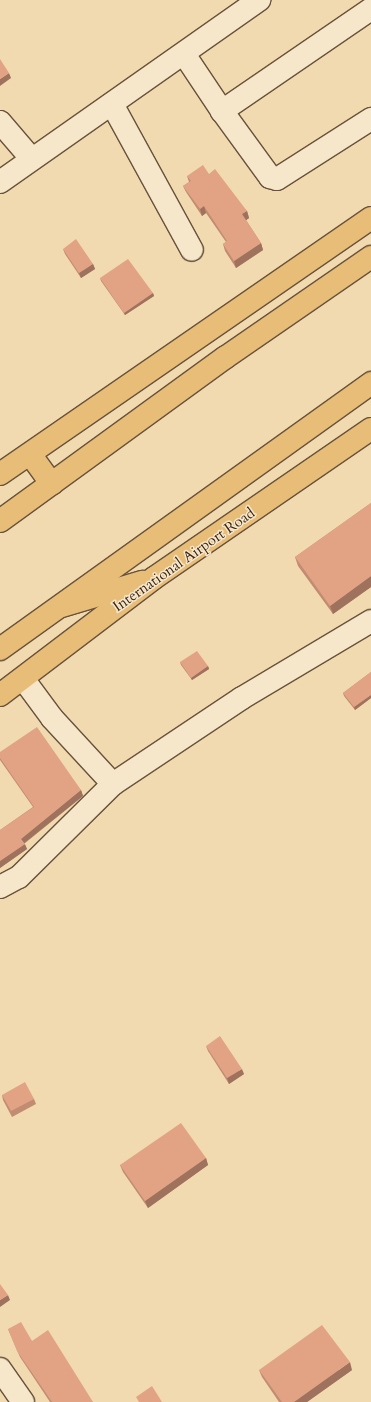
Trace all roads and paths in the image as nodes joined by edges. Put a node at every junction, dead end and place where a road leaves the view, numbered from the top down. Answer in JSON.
{"nodes":[{"id":1,"x":248,"y":3,"type":"edge"},
{"id":2,"x":371,"y":9,"type":"edge"},
{"id":3,"x":184,"y":54,"type":"junction"},
{"id":4,"x":112,"y":104,"type":"junction"},
{"id":5,"x":222,"y":111,"type":"junction"},
{"id":6,"x":371,"y":119,"type":"edge"},
{"id":7,"x":0,"y":122,"type":"edge"},
{"id":8,"x":30,"y":157,"type":"junction"},
{"id":9,"x":0,"y":182,"type":"edge"},
{"id":10,"x":371,"y":218,"type":"edge"},
{"id":11,"x":192,"y":250,"type":"dead end"},
{"id":12,"x":371,"y":257,"type":"edge"},
{"id":13,"x":371,"y":383,"type":"edge"},
{"id":14,"x":371,"y":429,"type":"edge"},
{"id":15,"x":30,"y":454,"type":"junction"},
{"id":16,"x":0,"y":474,"type":"edge"},
{"id":17,"x":52,"y":484,"type":"junction"},
{"id":18,"x":0,"y":521,"type":"edge"},
{"id":19,"x":154,"y":578,"type":"junction"},
{"id":20,"x":60,"y":607,"type":"junction"},
{"id":21,"x":371,"y":621,"type":"edge"},
{"id":22,"x":0,"y":649,"type":"edge"},
{"id":23,"x":24,"y":680,"type":"junction"},
{"id":24,"x":0,"y":695,"type":"edge"},
{"id":25,"x":114,"y":784,"type":"junction"},
{"id":26,"x":0,"y":887,"type":"edge"},
{"id":27,"x":0,"y":1369,"type":"edge"},
{"id":28,"x":23,"y":1402,"type":"edge"}],
"edges":[{"from":1,"to":3,"type":"lane"},
{"from":2,"to":5,"type":"lane"},
{"from":3,"to":4,"type":"lane"},
{"from":3,"to":5,"type":"lane"},
{"from":4,"to":8,"type":"lane"},
{"from":4,"to":11,"type":"lane"},
{"from":5,"to":6,"type":"lane"},
{"from":7,"to":8,"type":"lane"},
{"from":8,"to":9,"type":"lane"},
{"from":10,"to":15,"type":"main road"},
{"from":12,"to":17,"type":"main road"},
{"from":13,"to":20,"type":"main road"},
{"from":14,"to":19,"type":"main road","name":"International Airport Road"},
{"from":15,"to":16,"type":"main road"},
{"from":15,"to":17,"type":"main road"},
{"from":17,"to":18,"type":"main road"},
{"from":19,"to":20,"type":"main road"},
{"from":19,"to":23,"type":"main road","name":"International Airport Road"},
{"from":20,"to":22,"type":"main road"},
{"from":21,"to":25,"type":"lane"},
{"from":23,"to":24,"type":"main road","name":"International Airport Road"},
{"from":23,"to":25,"type":"lane"},
{"from":25,"to":26,"type":"lane"},
{"from":27,"to":28,"type":"lane"}]}
